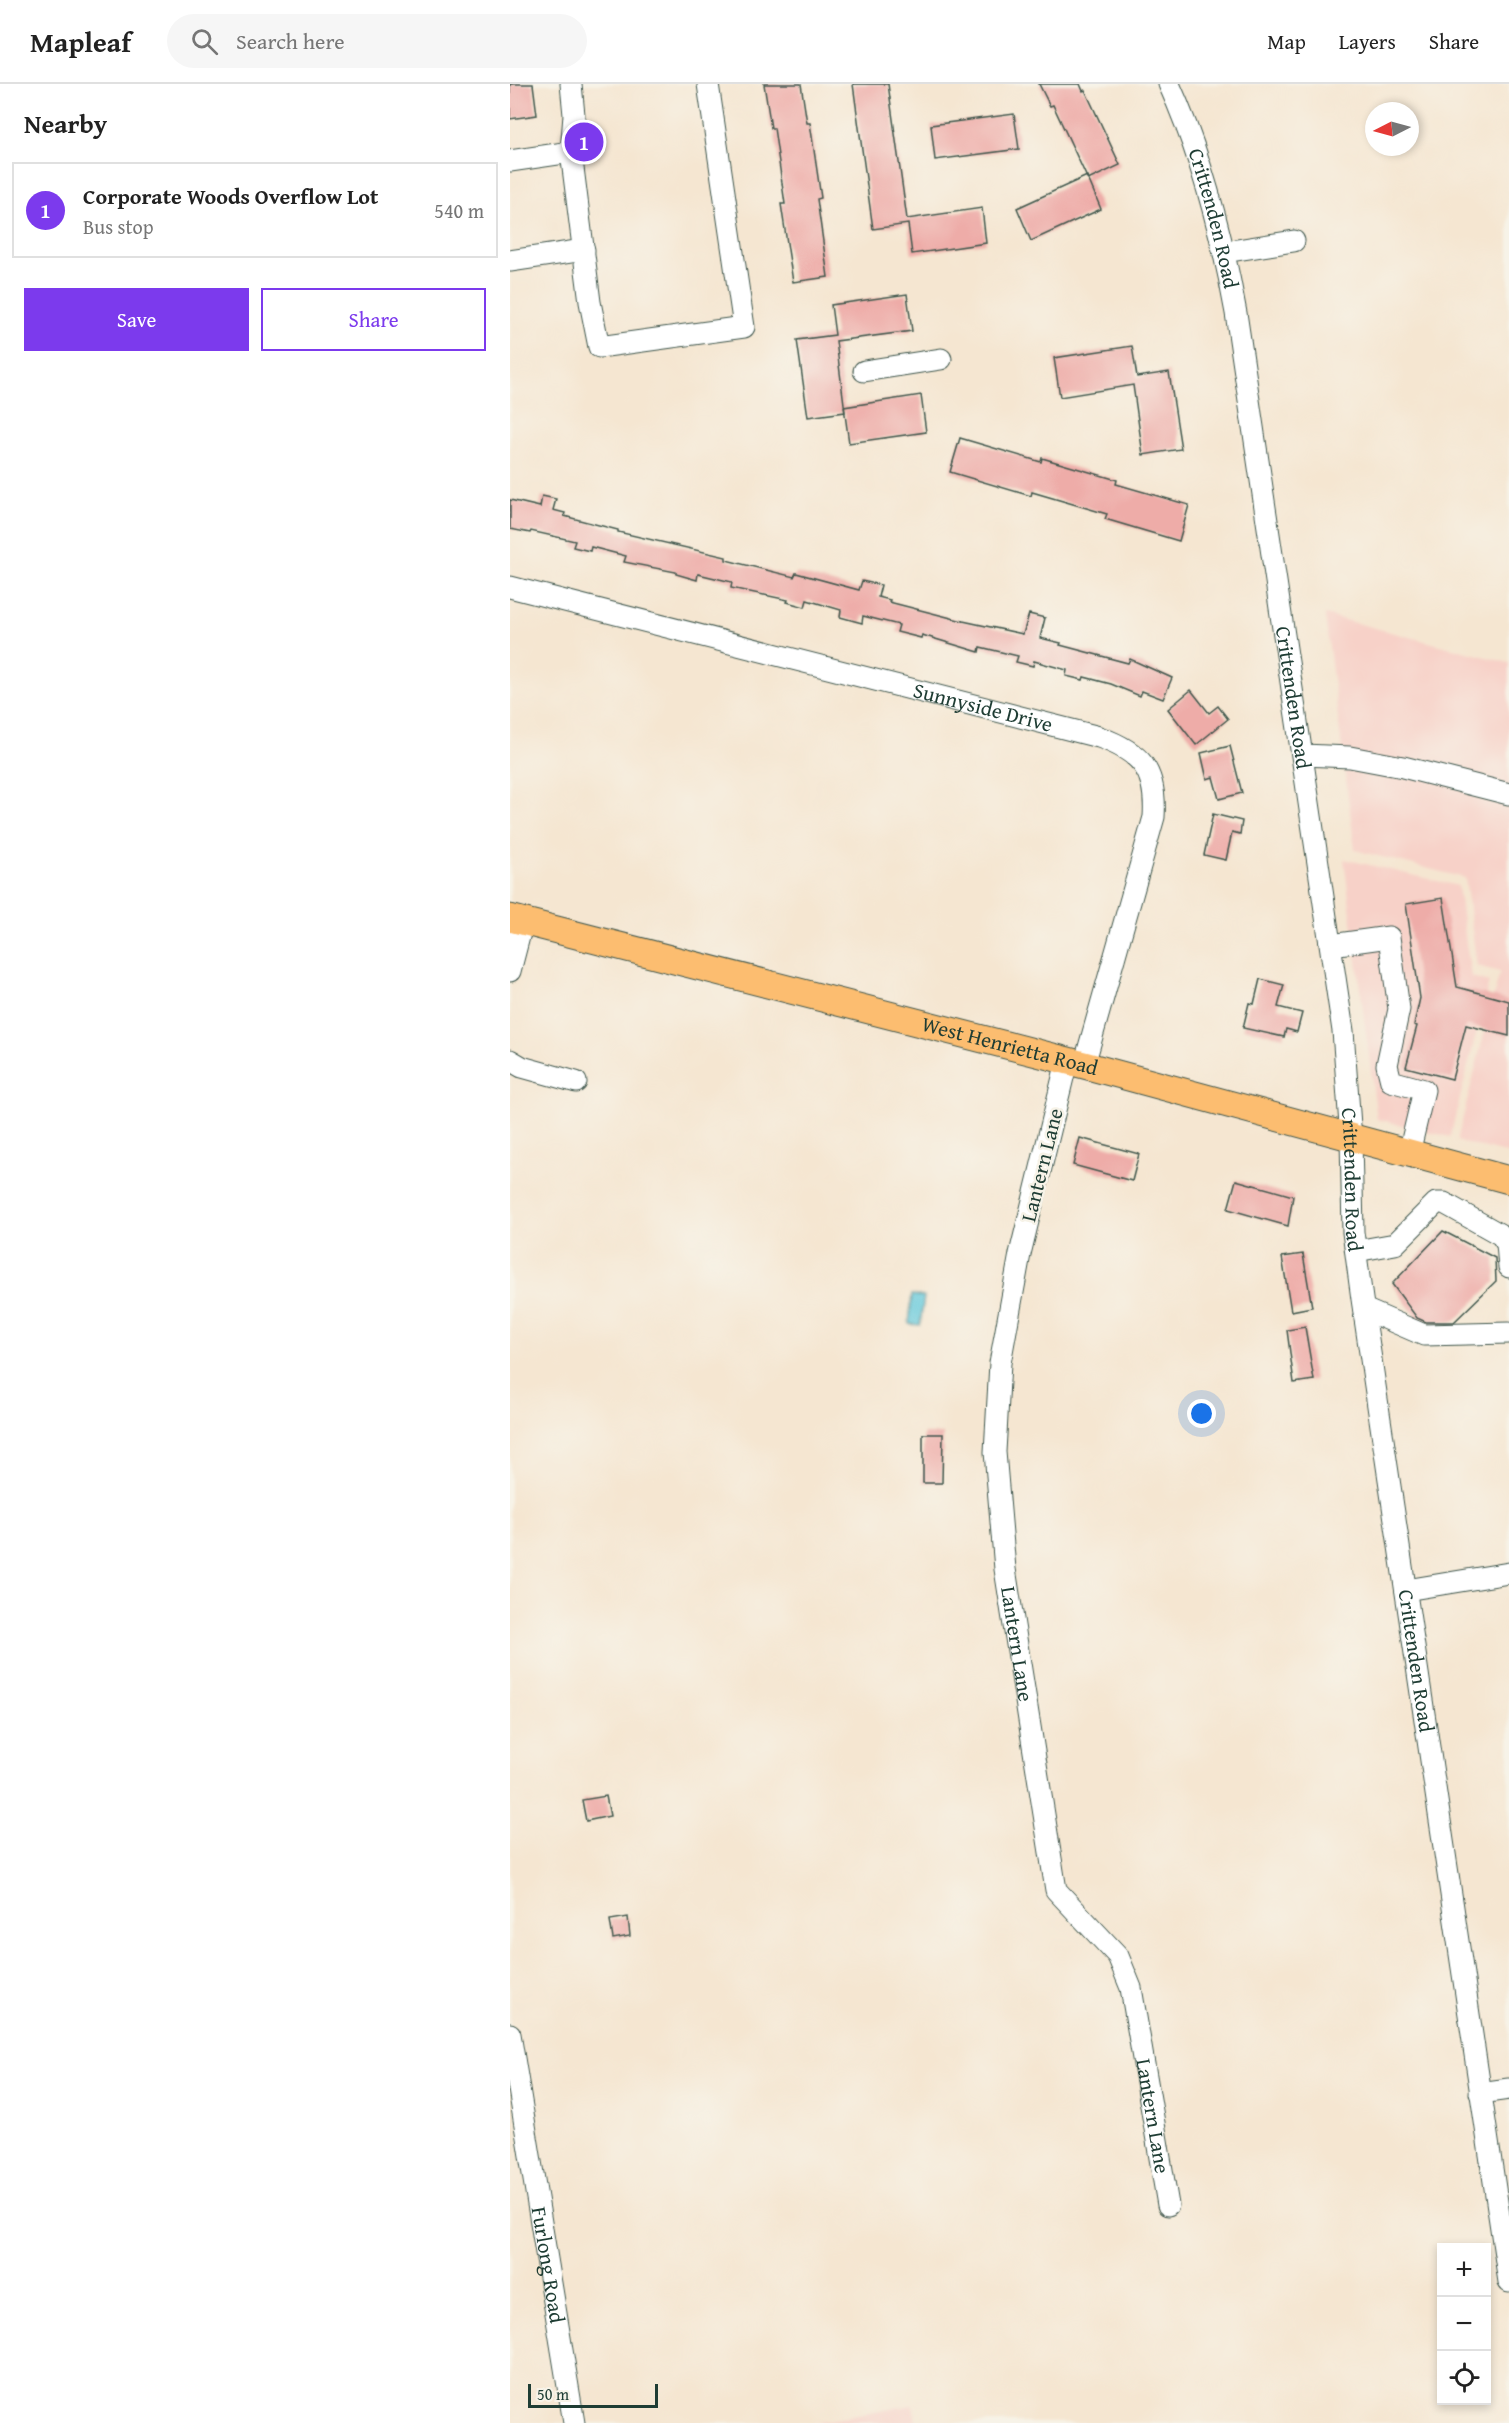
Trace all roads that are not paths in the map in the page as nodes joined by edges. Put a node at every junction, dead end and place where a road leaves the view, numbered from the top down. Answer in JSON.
{"nodes":[{"id":1,"x":571,"y":84,"type":"edge"},
{"id":2,"x":708,"y":84,"type":"edge"},
{"id":3,"x":1169,"y":84,"type":"edge"},
{"id":4,"x":571,"y":152,"type":"junction"},
{"id":5,"x":510,"y":162,"type":"edge"},
{"id":6,"x":1294,"y":241,"type":"dead end"},
{"id":7,"x":584,"y":250,"type":"junction"},
{"id":8,"x":1224,"y":252,"type":"junction"},
{"id":9,"x":510,"y":261,"type":"edge"},
{"id":10,"x":941,"y":359,"type":"dead end"},
{"id":11,"x":864,"y":371,"type":"dead end"},
{"id":12,"x":510,"y":587,"type":"edge"},
{"id":13,"x":1303,"y":755,"type":"junction"},
{"id":14,"x":1509,"y":794,"type":"edge"},
{"id":15,"x":516,"y":919,"type":"edge"},
{"id":16,"x":1331,"y":945,"type":"junction"},
{"id":17,"x":510,"y":971,"type":"edge"},
{"id":18,"x":510,"y":1060,"type":"edge"},
{"id":19,"x":1076,"y":1063,"type":"junction"},
{"id":20,"x":576,"y":1082,"type":"dead end"},
{"id":21,"x":1351,"y":1138,"type":"junction"},
{"id":22,"x":1409,"y":1154,"type":"junction"},
{"id":23,"x":1509,"y":1180,"type":"edge"},
{"id":24,"x":1356,"y":1251,"type":"junction"},
{"id":25,"x":1509,"y":1267,"type":"edge"},
{"id":26,"x":1364,"y":1310,"type":"junction"},
{"id":27,"x":1509,"y":1333,"type":"edge"},
{"id":28,"x":1509,"y":1574,"type":"edge"},
{"id":29,"x":1406,"y":1590,"type":"junction"},
{"id":30,"x":510,"y":2034,"type":"edge"},
{"id":31,"x":1509,"y":2090,"type":"edge"},
{"id":32,"x":1480,"y":2093,"type":"junction"},
{"id":33,"x":1168,"y":2205,"type":"dead end"},
{"id":34,"x":1509,"y":2282,"type":"edge"},
{"id":35,"x":574,"y":2423,"type":"edge"}],
"edges":[{"from":1,"to":4,"type":"street"},
{"from":2,"to":7,"type":"street"},
{"from":3,"to":8,"type":"street","name":"Crittenden Road"},
{"from":4,"to":5,"type":"street"},
{"from":4,"to":7,"type":"street"},
{"from":6,"to":8,"type":"street"},
{"from":7,"to":9,"type":"street"},
{"from":8,"to":13,"type":"street","name":"Crittenden Road"},
{"from":10,"to":11,"type":"street"},
{"from":12,"to":19,"type":"street","name":"Sunnyside Drive"},
{"from":13,"to":14,"type":"street"},
{"from":13,"to":16,"type":"street","name":"Crittenden Road"},
{"from":15,"to":17,"type":"street"},
{"from":15,"to":19,"type":"main road","name":"West Henrietta Road"},
{"from":16,"to":21,"type":"street","name":"Crittenden Road"},
{"from":16,"to":22,"type":"street"},
{"from":18,"to":20,"type":"street"},
{"from":19,"to":21,"type":"main road","name":"West Henrietta Road"},
{"from":19,"to":33,"type":"street","name":"Lantern Lane"},
{"from":21,"to":22,"type":"main road","name":"West Henrietta Road"},
{"from":21,"to":24,"type":"street","name":"Crittenden Road"},
{"from":22,"to":23,"type":"main road","name":"West Henrietta Road"},
{"from":24,"to":25,"type":"street"},
{"from":24,"to":26,"type":"street","name":"Crittenden Road"},
{"from":26,"to":27,"type":"street"},
{"from":26,"to":29,"type":"street","name":"Crittenden Road"},
{"from":28,"to":29,"type":"street"},
{"from":29,"to":32,"type":"street","name":"Crittenden Road"},
{"from":30,"to":35,"type":"street","name":"Furlong Road"},
{"from":31,"to":32,"type":"street"},
{"from":32,"to":34,"type":"street","name":"Crittenden Road"}]}
